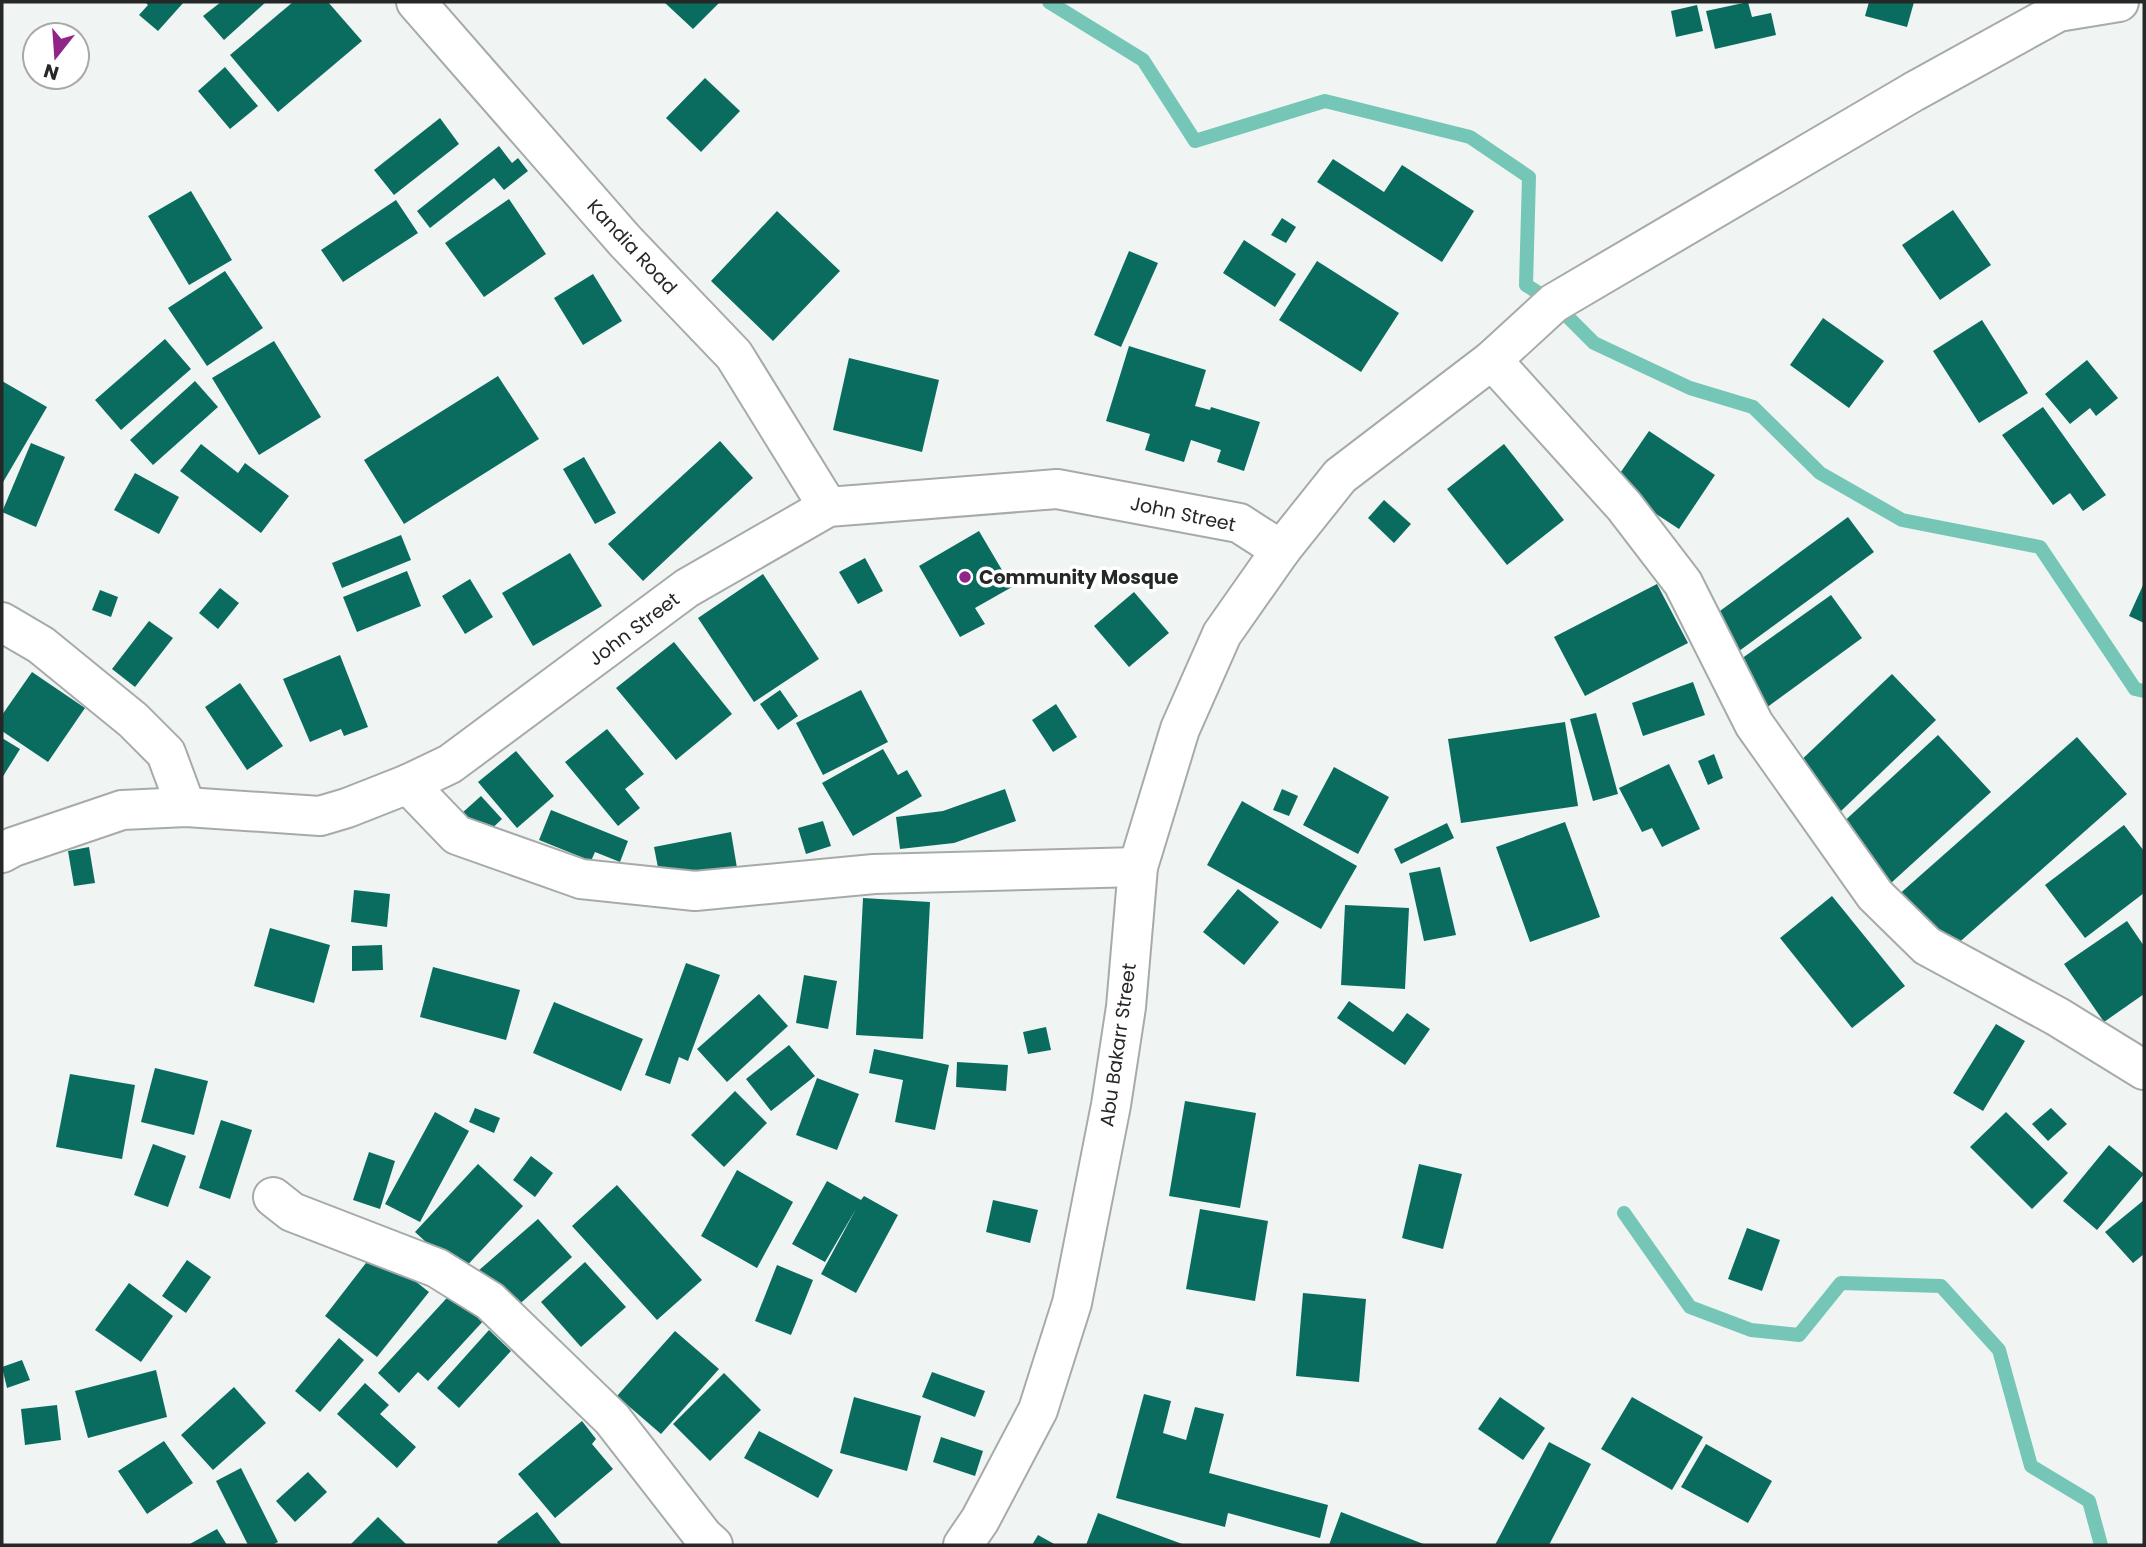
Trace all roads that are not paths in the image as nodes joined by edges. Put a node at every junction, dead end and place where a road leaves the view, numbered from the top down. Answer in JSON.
{"nodes":[{"id":1,"x":416,"y":2,"type":"edge"},
{"id":2,"x":2119,"y":2,"type":"edge"},
{"id":3,"x":2052,"y":7,"type":"edge"},
{"id":4,"x":1492,"y":360,"type":"junction"},
{"id":5,"x":828,"y":507,"type":"junction"},
{"id":6,"x":1281,"y":550,"type":"junction"},
{"id":7,"x":2,"y":622,"type":"edge"},
{"id":8,"x":408,"y":784,"type":"junction"},
{"id":9,"x":186,"y":807,"type":"junction"},
{"id":10,"x":2,"y":853,"type":"edge"},
{"id":11,"x":1138,"y":867,"type":"junction"},
{"id":12,"x":2144,"y":1070,"type":"edge"},
{"id":13,"x":273,"y":1197,"type":"dead end"},
{"id":14,"x":713,"y":1545,"type":"edge"},
{"id":15,"x":963,"y":1545,"type":"edge"}],
"edges":[{"from":1,"to":5,"type":"street","name":"Kandia Road"},
{"from":2,"to":3,"type":"street","name":"Abu Bakarr Street"},
{"from":3,"to":4,"type":"street","name":"Abu Bakarr Street"},
{"from":4,"to":6,"type":"street","name":"Abu Bakarr Street"},
{"from":4,"to":12,"type":"street"},
{"from":5,"to":6,"type":"street","name":"John Street"},
{"from":5,"to":8,"type":"street","name":"John Street"},
{"from":6,"to":11,"type":"street","name":"Abu Bakarr Street"},
{"from":7,"to":9,"type":"street"},
{"from":8,"to":9,"type":"street","name":"John Street"},
{"from":8,"to":11,"type":"street"},
{"from":9,"to":10,"type":"street","name":"John Street"},
{"from":11,"to":15,"type":"street","name":"Abu Bakarr Street"},
{"from":13,"to":14,"type":"street"}]}
